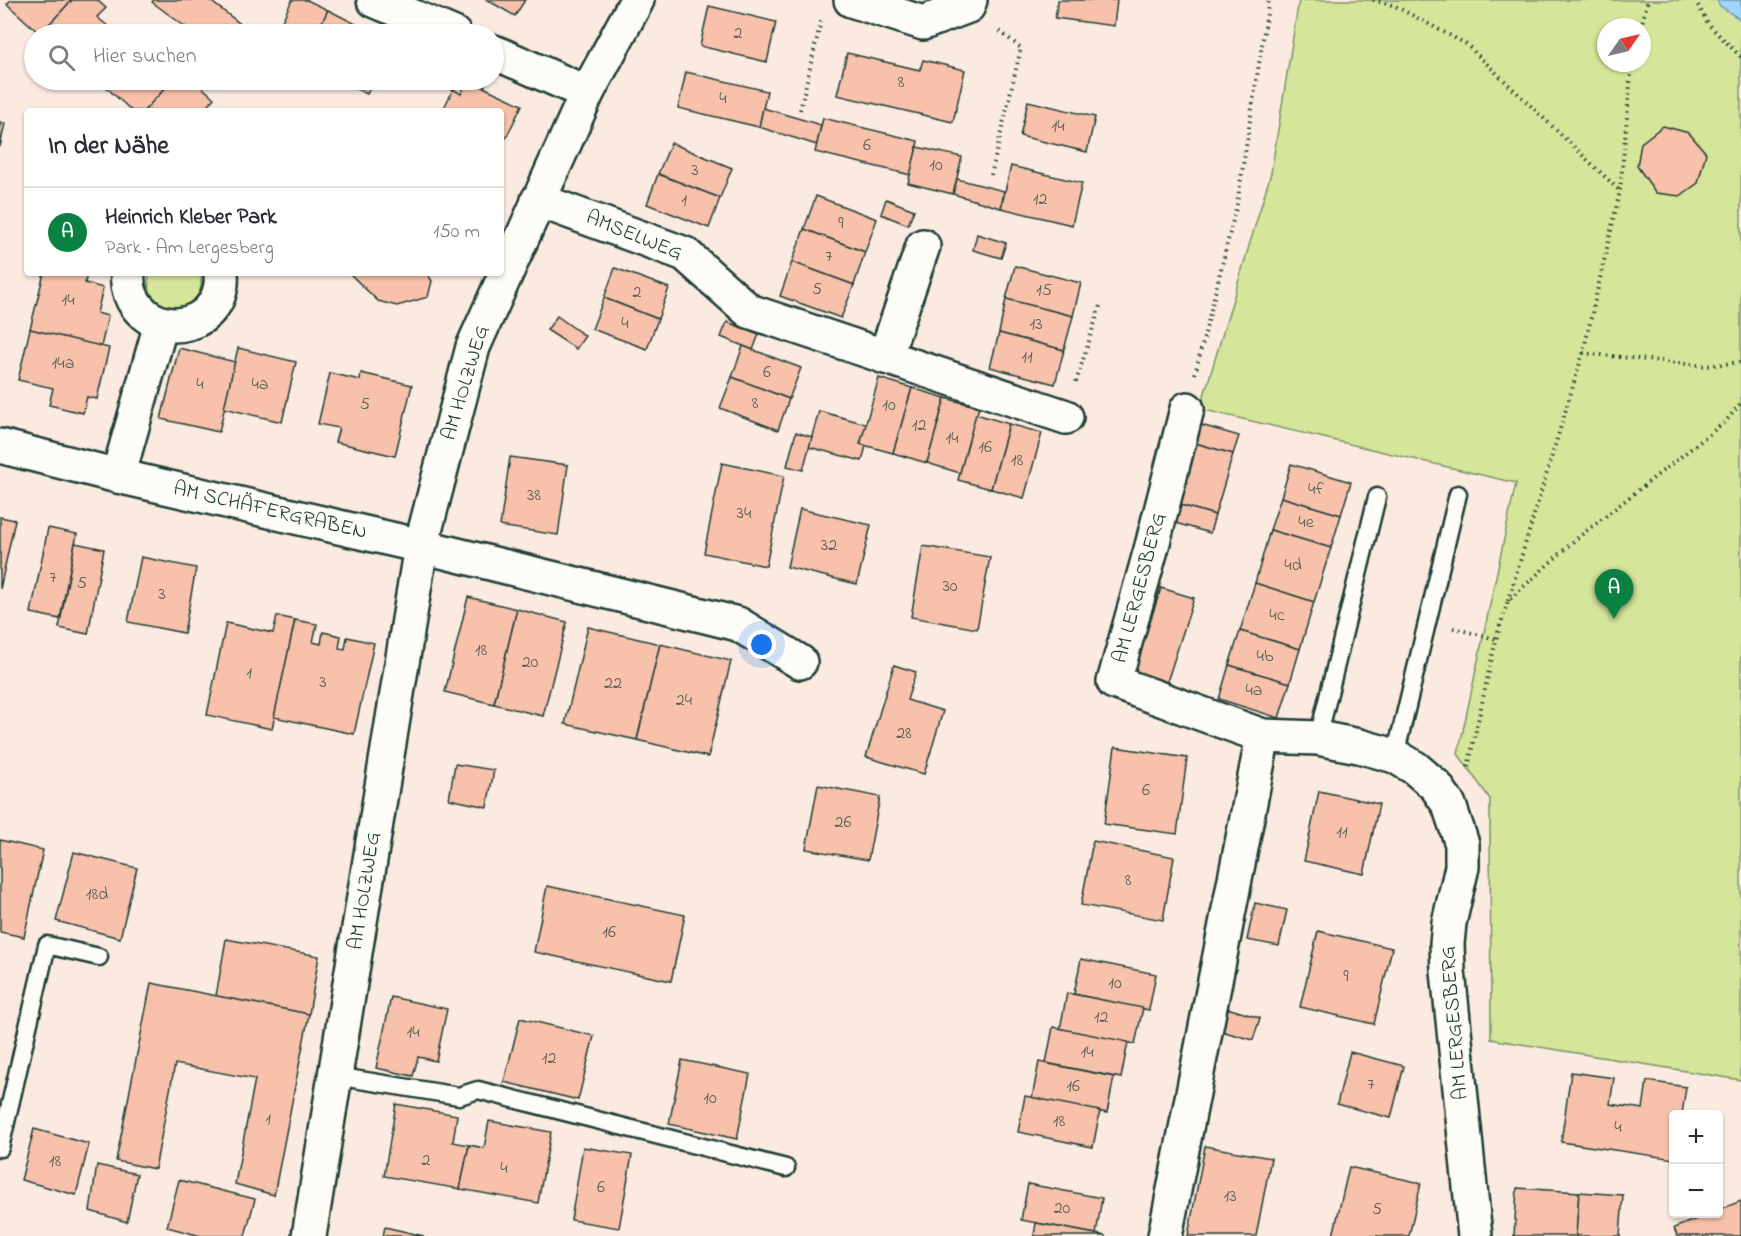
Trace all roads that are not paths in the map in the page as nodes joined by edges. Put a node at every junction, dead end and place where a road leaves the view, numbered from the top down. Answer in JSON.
{"nodes":[{"id":1,"x":374,"y":0,"type":"edge"},
{"id":2,"x":638,"y":0,"type":"edge"},
{"id":3,"x":969,"y":3,"type":"edge"},
{"id":4,"x":837,"y":5,"type":"edge"},
{"id":5,"x":430,"y":24,"type":"edge"},
{"id":6,"x":504,"y":56,"type":"edge"},
{"id":7,"x":587,"y":93,"type":"junction"},
{"id":8,"x":538,"y":200,"type":"junction"},
{"id":9,"x":923,"y":246,"type":"dead end"},
{"id":10,"x":128,"y":276,"type":"edge"},
{"id":11,"x":221,"y":276,"type":"edge"},
{"id":12,"x":161,"y":324,"type":"junction"},
{"id":13,"x":885,"y":357,"type":"junction"},
{"id":14,"x":1187,"y":409,"type":"road end"},
{"id":15,"x":1066,"y":417,"type":"road end"},
{"id":16,"x":0,"y":446,"type":"edge"},
{"id":17,"x":118,"y":476,"type":"junction"},
{"id":18,"x":1458,"y":494,"type":"dead end"},
{"id":19,"x":1377,"y":497,"type":"dead end"},
{"id":20,"x":421,"y":546,"type":"junction"},
{"id":21,"x":800,"y":662,"type":"dead end"},
{"id":22,"x":1263,"y":736,"type":"junction"},
{"id":23,"x":1318,"y":738,"type":"junction"},
{"id":24,"x":1395,"y":756,"type":"junction"},
{"id":25,"x":99,"y":957,"type":"dead end"},
{"id":26,"x":335,"y":1076,"type":"junction"},
{"id":27,"x":0,"y":1148,"type":"edge"},
{"id":28,"x":786,"y":1168,"type":"dead end"},
{"id":29,"x":309,"y":1236,"type":"edge"},
{"id":30,"x":1165,"y":1236,"type":"edge"},
{"id":31,"x":1475,"y":1236,"type":"edge"}],
"edges":[{"from":1,"to":5,"type":"street"},
{"from":2,"to":7,"type":"street","name":"AM HOLZWEG"},
{"from":3,"to":4,"type":"street"},
{"from":6,"to":7,"type":"street"},
{"from":7,"to":8,"type":"street","name":"AM HOLZWEG"},
{"from":8,"to":13,"type":"street","name":"AMSELWEG"},
{"from":8,"to":20,"type":"street","name":"AM HOLZWEG"},
{"from":9,"to":13,"type":"street"},
{"from":10,"to":12,"type":"street"},
{"from":11,"to":12,"type":"street"},
{"from":12,"to":17,"type":"street"},
{"from":13,"to":15,"type":"street","name":"AMSELWEG"},
{"from":14,"to":22,"type":"street","name":"AM LERGESBERG"},
{"from":16,"to":17,"type":"street","name":"AM SCHÄFERGRABEN"},
{"from":17,"to":20,"type":"street","name":"AM SCHÄFERGRABEN"},
{"from":18,"to":24,"type":"lane"},
{"from":19,"to":23,"type":"lane"},
{"from":20,"to":21,"type":"street"},
{"from":20,"to":26,"type":"street","name":"AM HOLZWEG"},
{"from":22,"to":23,"type":"street","name":"AM LERGESBERG"},
{"from":22,"to":30,"type":"street"},
{"from":23,"to":24,"type":"street","name":"AM LERGESBERG"},
{"from":24,"to":31,"type":"street","name":"AM LERGESBERG"},
{"from":25,"to":27,"type":"lane"},
{"from":26,"to":28,"type":"lane"},
{"from":26,"to":29,"type":"street","name":"AM HOLZWEG"}]}
